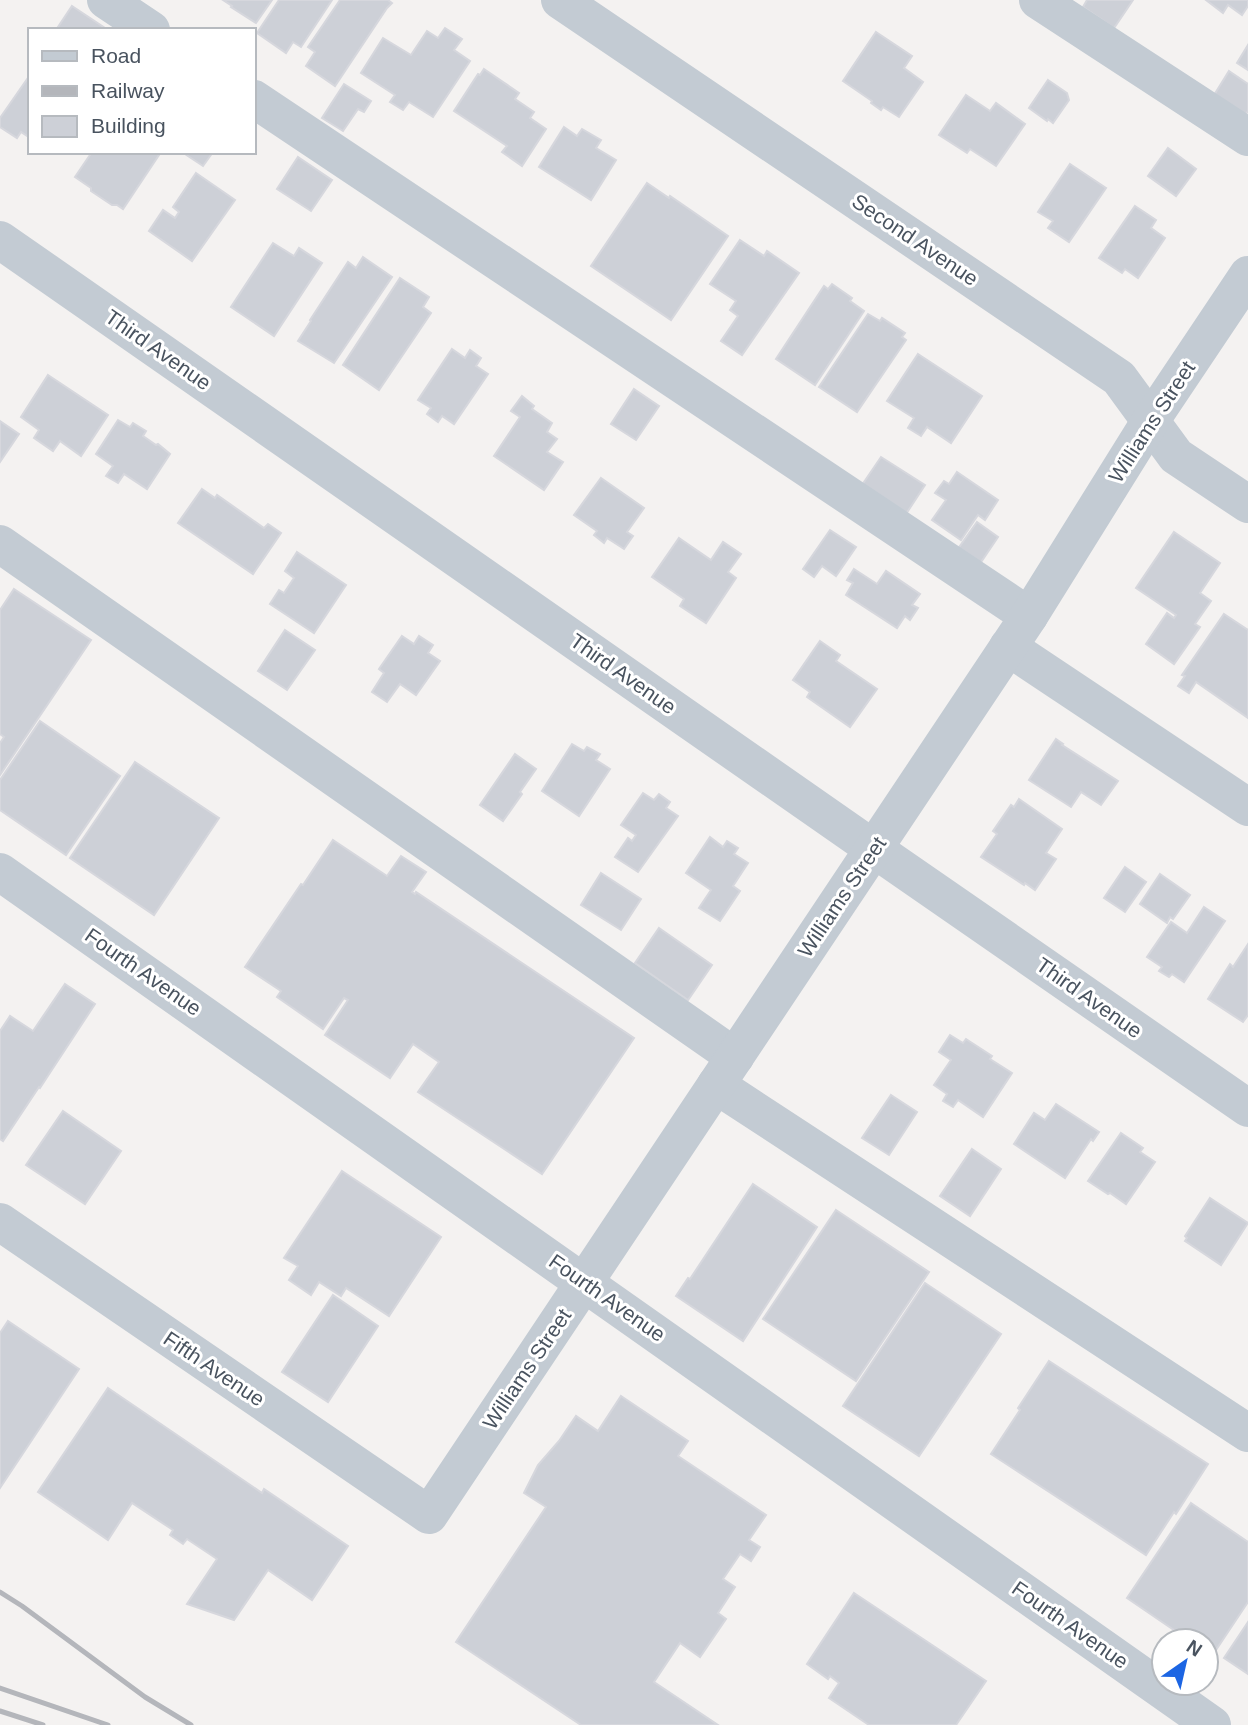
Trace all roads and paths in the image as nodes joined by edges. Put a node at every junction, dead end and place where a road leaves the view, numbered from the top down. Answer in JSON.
{"nodes":[{"id":1,"x":106,"y":0,"type":"edge"},
{"id":2,"x":560,"y":0,"type":"edge"},
{"id":3,"x":1038,"y":0,"type":"edge"},
{"id":4,"x":148,"y":28,"type":"edge"},
{"id":5,"x":256,"y":100,"type":"edge"},
{"id":6,"x":1248,"y":137,"type":"edge"},
{"id":7,"x":0,"y":240,"type":"edge"},
{"id":8,"x":1248,"y":275,"type":"edge"},
{"id":9,"x":1152,"y":421,"type":"junction"},
{"id":10,"x":1248,"y":504,"type":"edge"},
{"id":11,"x":0,"y":544,"type":"edge"},
{"id":12,"x":1029,"y":616,"type":"junction"},
{"id":13,"x":1009,"y":647,"type":"junction"},
{"id":14,"x":1248,"y":807,"type":"edge"},
{"id":15,"x":874,"y":849,"type":"junction"},
{"id":16,"x":0,"y":872,"type":"edge"},
{"id":17,"x":726,"y":1071,"type":"junction"},
{"id":18,"x":1248,"y":1108,"type":"edge"},
{"id":19,"x":0,"y":1222,"type":"edge"},
{"id":20,"x":584,"y":1282,"type":"junction"},
{"id":21,"x":1248,"y":1433,"type":"edge"},
{"id":22,"x":429,"y":1515,"type":"joint"},
{"id":23,"x":1212,"y":1725,"type":"edge"}],
"edges":[{"from":1,"to":4,"type":"street"},
{"from":2,"to":9,"type":"street","name":"Second Avenue"},
{"from":3,"to":6,"type":"street"},
{"from":5,"to":12,"type":"street"},
{"from":7,"to":15,"type":"street","name":"Third Avenue"},
{"from":8,"to":9,"type":"street","name":"Williams Street"},
{"from":9,"to":10,"type":"street","name":"Second Avenue"},
{"from":9,"to":12,"type":"street","name":"Williams Street"},
{"from":11,"to":17,"type":"street"},
{"from":12,"to":13,"type":"street","name":"Williams Street"},
{"from":13,"to":14,"type":"street"},
{"from":13,"to":15,"type":"street","name":"Williams Street"},
{"from":15,"to":17,"type":"street","name":"Williams Street"},
{"from":15,"to":18,"type":"street","name":"Third Avenue"},
{"from":16,"to":20,"type":"street","name":"Fourth Avenue"},
{"from":17,"to":20,"type":"street","name":"Williams Street"},
{"from":17,"to":21,"type":"street"},
{"from":19,"to":22,"type":"street","name":"Fifth Avenue"},
{"from":20,"to":22,"type":"street","name":"Williams Street"},
{"from":20,"to":23,"type":"street","name":"Fourth Avenue"}]}
